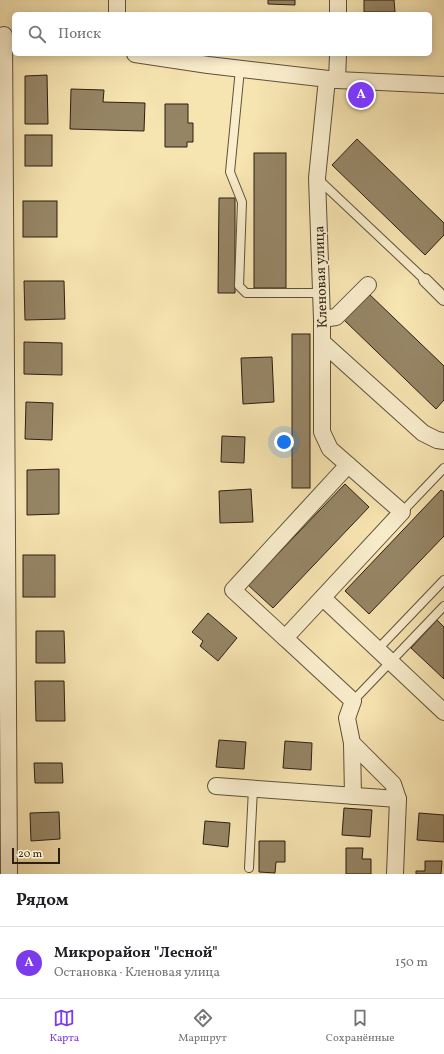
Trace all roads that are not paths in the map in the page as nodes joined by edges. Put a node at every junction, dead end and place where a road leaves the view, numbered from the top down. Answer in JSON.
{"nodes":[{"id":1,"x":117,"y":0,"type":"edge"},
{"id":2,"x":338,"y":0,"type":"edge"},
{"id":3,"x":117,"y":12,"type":"edge"},
{"id":4,"x":338,"y":12,"type":"edge"},
{"id":5,"x":6,"y":35,"type":"edge"},
{"id":6,"x":149,"y":56,"type":"edge"},
{"id":7,"x":338,"y":56,"type":"edge"},
{"id":8,"x":240,"y":69,"type":"junction"},
{"id":9,"x":332,"y":79,"type":"junction"},
{"id":10,"x":444,"y":85,"type":"edge"},
{"id":11,"x":316,"y":178,"type":"junction"},
{"id":12,"x":425,"y":280,"type":"joint"},
{"id":13,"x":368,"y":285,"type":"dead end"},
{"id":14,"x":321,"y":293,"type":"junction"},
{"id":15,"x":444,"y":299,"type":"edge"},
{"id":16,"x":322,"y":319,"type":"junction"},
{"id":17,"x":322,"y":342,"type":"junction"},
{"id":18,"x":444,"y":440,"type":"edge"},
{"id":19,"x":348,"y":466,"type":"junction"},
{"id":20,"x":444,"y":468,"type":"edge"},
{"id":21,"x":402,"y":512,"type":"junction"},
{"id":22,"x":444,"y":580,"type":"edge"},
{"id":23,"x":323,"y":598,"type":"junction"},
{"id":24,"x":444,"y":606,"type":"edge"},
{"id":25,"x":285,"y":638,"type":"junction"},
{"id":26,"x":377,"y":650,"type":"junction"},
{"id":27,"x":390,"y":662,"type":"junction"},
{"id":28,"x":353,"y":701,"type":"junction"},
{"id":29,"x":444,"y":712,"type":"edge"},
{"id":30,"x":352,"y":743,"type":"junction"},
{"id":31,"x":216,"y":786,"type":"dead end"},
{"id":32,"x":253,"y":789,"type":"junction"},
{"id":33,"x":353,"y":796,"type":"junction"},
{"id":34,"x":398,"y":799,"type":"junction"},
{"id":35,"x":249,"y":868,"type":"dead end"},
{"id":36,"x":9,"y":874,"type":"edge"},
{"id":37,"x":395,"y":874,"type":"edge"}],
"edges":[{"from":1,"to":3,"type":"street"},
{"from":2,"to":4,"type":"street"},
{"from":5,"to":36,"type":"street"},
{"from":6,"to":8,"type":"street"},
{"from":7,"to":9,"type":"street","name":"Кленовая улица"},
{"from":8,"to":9,"type":"street"},
{"from":8,"to":14,"type":"lane"},
{"from":9,"to":10,"type":"street"},
{"from":9,"to":11,"type":"street","name":"Кленовая улица"},
{"from":11,"to":12,"type":"lane"},
{"from":11,"to":14,"type":"street","name":"Кленовая улица"},
{"from":12,"to":15,"type":"street"},
{"from":13,"to":16,"type":"street"},
{"from":14,"to":16,"type":"street","name":"Кленовая улица"},
{"from":16,"to":17,"type":"street","name":"Кленовая улица"},
{"from":17,"to":18,"type":"street"},
{"from":17,"to":19,"type":"street","name":"Кленовая улица"},
{"from":19,"to":21,"type":"street","name":"Кленовая улица"},
{"from":19,"to":25,"type":"street"},
{"from":20,"to":21,"type":"lane"},
{"from":21,"to":23,"type":"street"},
{"from":22,"to":26,"type":"lane"},
{"from":23,"to":25,"type":"street"},
{"from":23,"to":26,"type":"street"},
{"from":24,"to":27,"type":"lane"},
{"from":25,"to":28,"type":"street"},
{"from":26,"to":27,"type":"street"},
{"from":27,"to":28,"type":"lane"},
{"from":27,"to":29,"type":"street"},
{"from":28,"to":30,"type":"street"},
{"from":30,"to":33,"type":"street"},
{"from":30,"to":34,"type":"street"},
{"from":31,"to":32,"type":"street"},
{"from":32,"to":33,"type":"street"},
{"from":32,"to":35,"type":"lane"},
{"from":33,"to":34,"type":"street"},
{"from":34,"to":37,"type":"street"}]}
